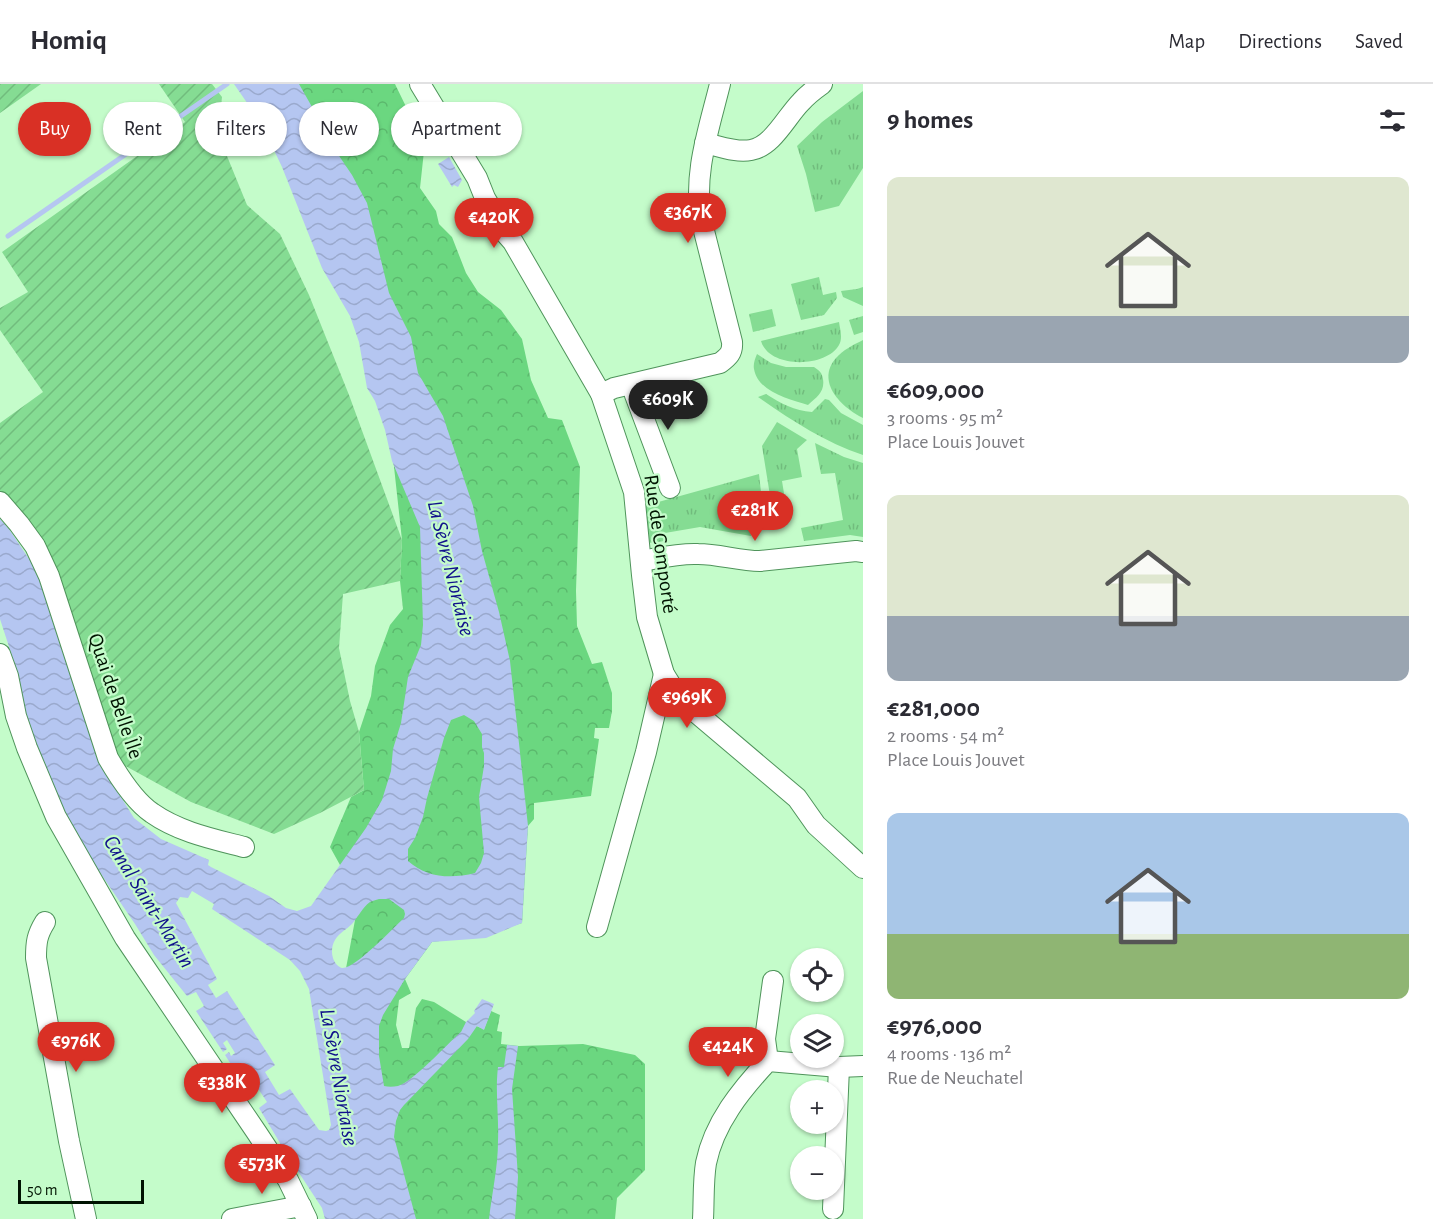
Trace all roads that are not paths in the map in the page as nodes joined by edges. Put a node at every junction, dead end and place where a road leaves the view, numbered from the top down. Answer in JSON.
{"nodes":[{"id":1,"x":420,"y":84,"type":"edge"},
{"id":2,"x":720,"y":84,"type":"edge"},
{"id":3,"x":822,"y":84,"type":"edge"},
{"id":4,"x":705,"y":143,"type":"junction"},
{"id":5,"x":632,"y":384,"type":"junction"},
{"id":6,"x":601,"y":394,"type":"junction"},
{"id":7,"x":670,"y":488,"type":"dead end"},
{"id":8,"x":0,"y":502,"type":"edge"},
{"id":9,"x":863,"y":552,"type":"edge"},
{"id":10,"x":640,"y":561,"type":"junction"},
{"id":11,"x":0,"y":654,"type":"edge"},
{"id":12,"x":664,"y":674,"type":"junction"},
{"id":13,"x":244,"y":847,"type":"dead end"},
{"id":14,"x":863,"y":868,"type":"edge"},
{"id":15,"x":45,"y":922,"type":"dead end"},
{"id":16,"x":597,"y":927,"type":"dead end"},
{"id":17,"x":773,"y":981,"type":"dead end"},
{"id":18,"x":768,"y":1061,"type":"junction"},
{"id":19,"x":790,"y":1063,"type":"edge"},
{"id":20,"x":863,"y":1066,"type":"edge"},
{"id":21,"x":844,"y":1067,"type":"edge"},
{"id":22,"x":839,"y":1068,"type":"edge"},
{"id":23,"x":833,"y":1209,"type":"dead end"},
{"id":24,"x":304,"y":1213,"type":"edge"},
{"id":25,"x":86,"y":1219,"type":"edge"},
{"id":26,"x":232,"y":1219,"type":"edge"},
{"id":27,"x":703,"y":1219,"type":"edge"}],
"edges":[{"from":1,"to":6,"type":"street","name":"Rue de Comporté"},
{"from":2,"to":4,"type":"street"},
{"from":3,"to":4,"type":"street"},
{"from":4,"to":5,"type":"street"},
{"from":5,"to":6,"type":"street"},
{"from":5,"to":7,"type":"street"},
{"from":6,"to":10,"type":"street","name":"Rue de Comporté"},
{"from":8,"to":13,"type":"street","name":"Quai de Belle Île"},
{"from":9,"to":10,"type":"street"},
{"from":10,"to":12,"type":"street","name":"Rue de Comporté"},
{"from":11,"to":24,"type":"street"},
{"from":12,"to":14,"type":"street","name":"Rue de Comporté"},
{"from":12,"to":16,"type":"street"},
{"from":15,"to":25,"type":"street"},
{"from":17,"to":18,"type":"street"},
{"from":18,"to":19,"type":"street"},
{"from":18,"to":27,"type":"street"},
{"from":20,"to":21,"type":"street"},
{"from":22,"to":23,"type":"street"},
{"from":24,"to":26,"type":"street"}]}
